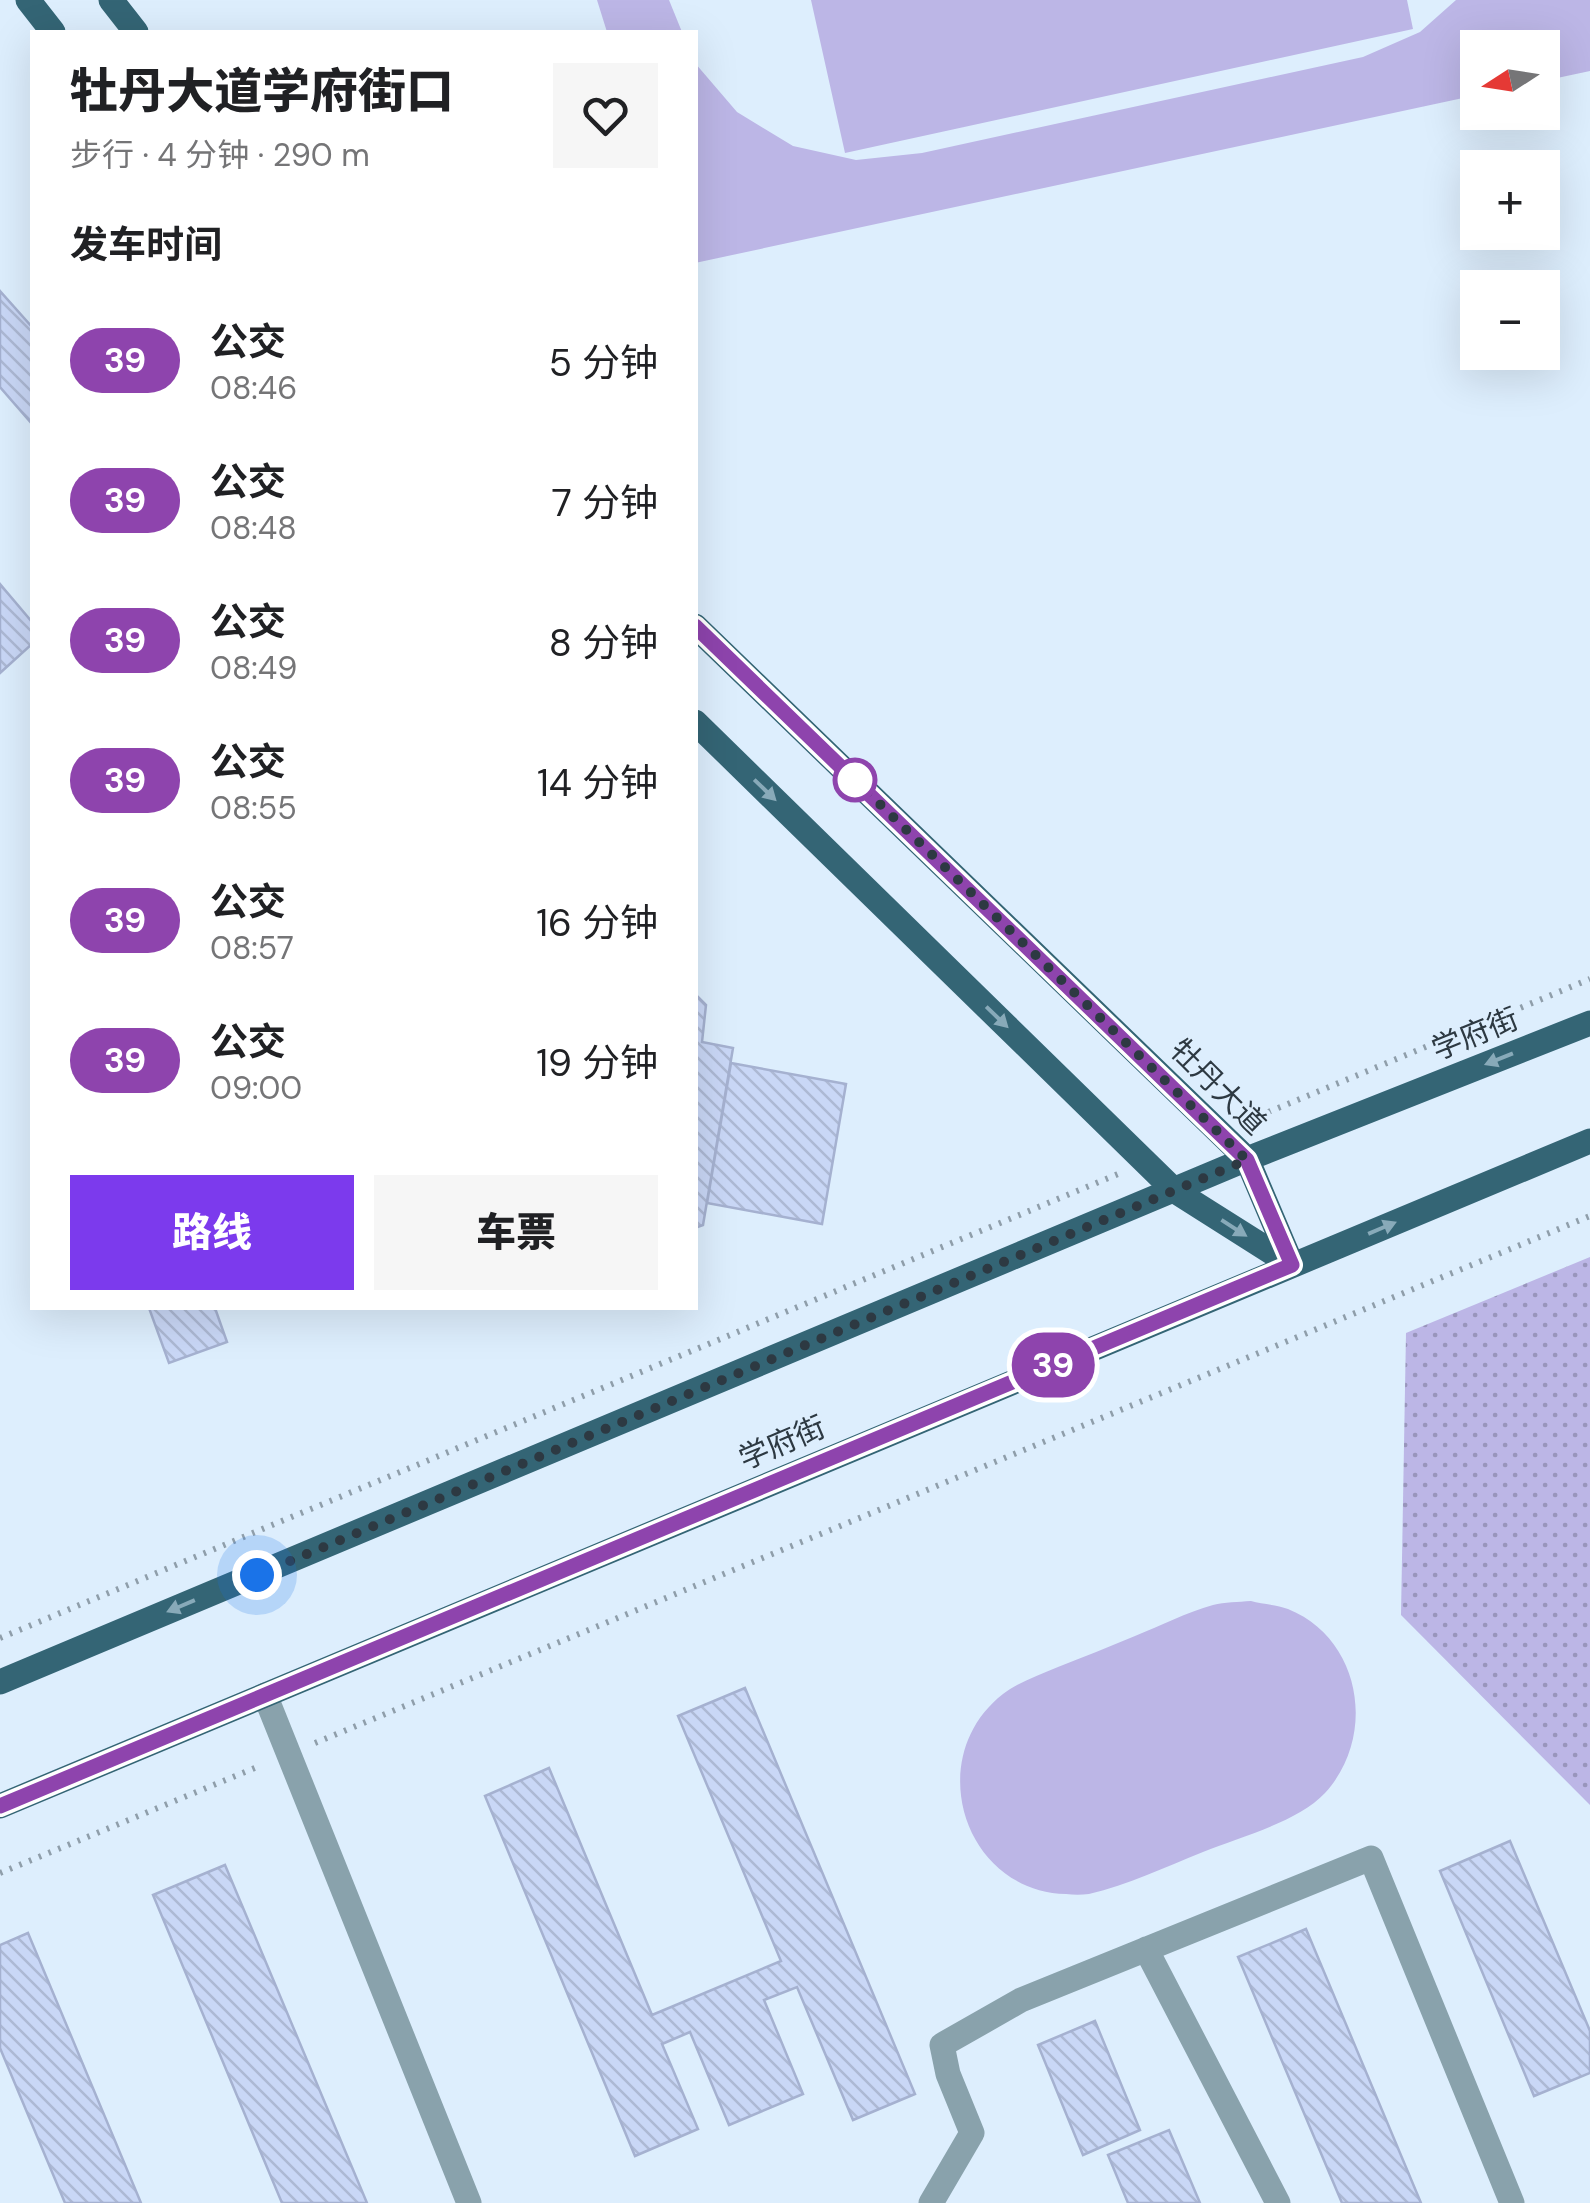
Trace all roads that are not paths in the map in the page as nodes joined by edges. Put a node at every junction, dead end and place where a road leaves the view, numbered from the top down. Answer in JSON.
{"nodes":[{"id":1,"x":28,"y":0,"type":"edge"},
{"id":2,"x":112,"y":0,"type":"edge"},
{"id":3,"x":51,"y":30,"type":"edge"},
{"id":4,"x":134,"y":30,"type":"edge"},
{"id":5,"x":698,"y":629,"type":"edge"},
{"id":6,"x":698,"y":725,"type":"edge"},
{"id":7,"x":1590,"y":1023,"type":"edge"},
{"id":8,"x":1590,"y":1141,"type":"edge"},
{"id":9,"x":1247,"y":1160,"type":"junction"},
{"id":10,"x":1176,"y":1191,"type":"junction"},
{"id":11,"x":1292,"y":1265,"type":"junction"},
{"id":12,"x":0,"y":1682,"type":"edge"},
{"id":13,"x":264,"y":1695,"type":"junction"},
{"id":14,"x":0,"y":1806,"type":"edge"},
{"id":15,"x":1146,"y":1949,"type":"junction"},
{"id":16,"x":469,"y":2203,"type":"edge"},
{"id":17,"x":931,"y":2203,"type":"edge"},
{"id":18,"x":1278,"y":2203,"type":"edge"},
{"id":19,"x":1512,"y":2203,"type":"edge"}],
"edges":[{"from":1,"to":3,"type":"main road"},
{"from":2,"to":4,"type":"main road"},
{"from":5,"to":9,"type":"main road","name":"牡丹大道"},
{"from":6,"to":10,"type":"main road","one_way":true},
{"from":7,"to":9,"type":"main road","name":"学府街","one_way":true},
{"from":11,"to":8,"type":"main road","name":"学府街","one_way":true},
{"from":9,"to":10,"type":"main road","name":"学府街"},
{"from":9,"to":11,"type":"main road","name":"牡丹大道"},
{"from":10,"to":11,"type":"main road","one_way":true},
{"from":10,"to":12,"type":"main road","name":"学府街","one_way":true},
{"from":11,"to":13,"type":"main road","name":"学府街"},
{"from":13,"to":14,"type":"main road","name":"学府街"},
{"from":13,"to":16,"type":"lane"},
{"from":15,"to":17,"type":"lane"},
{"from":15,"to":18,"type":"lane"},
{"from":15,"to":19,"type":"lane"}]}
